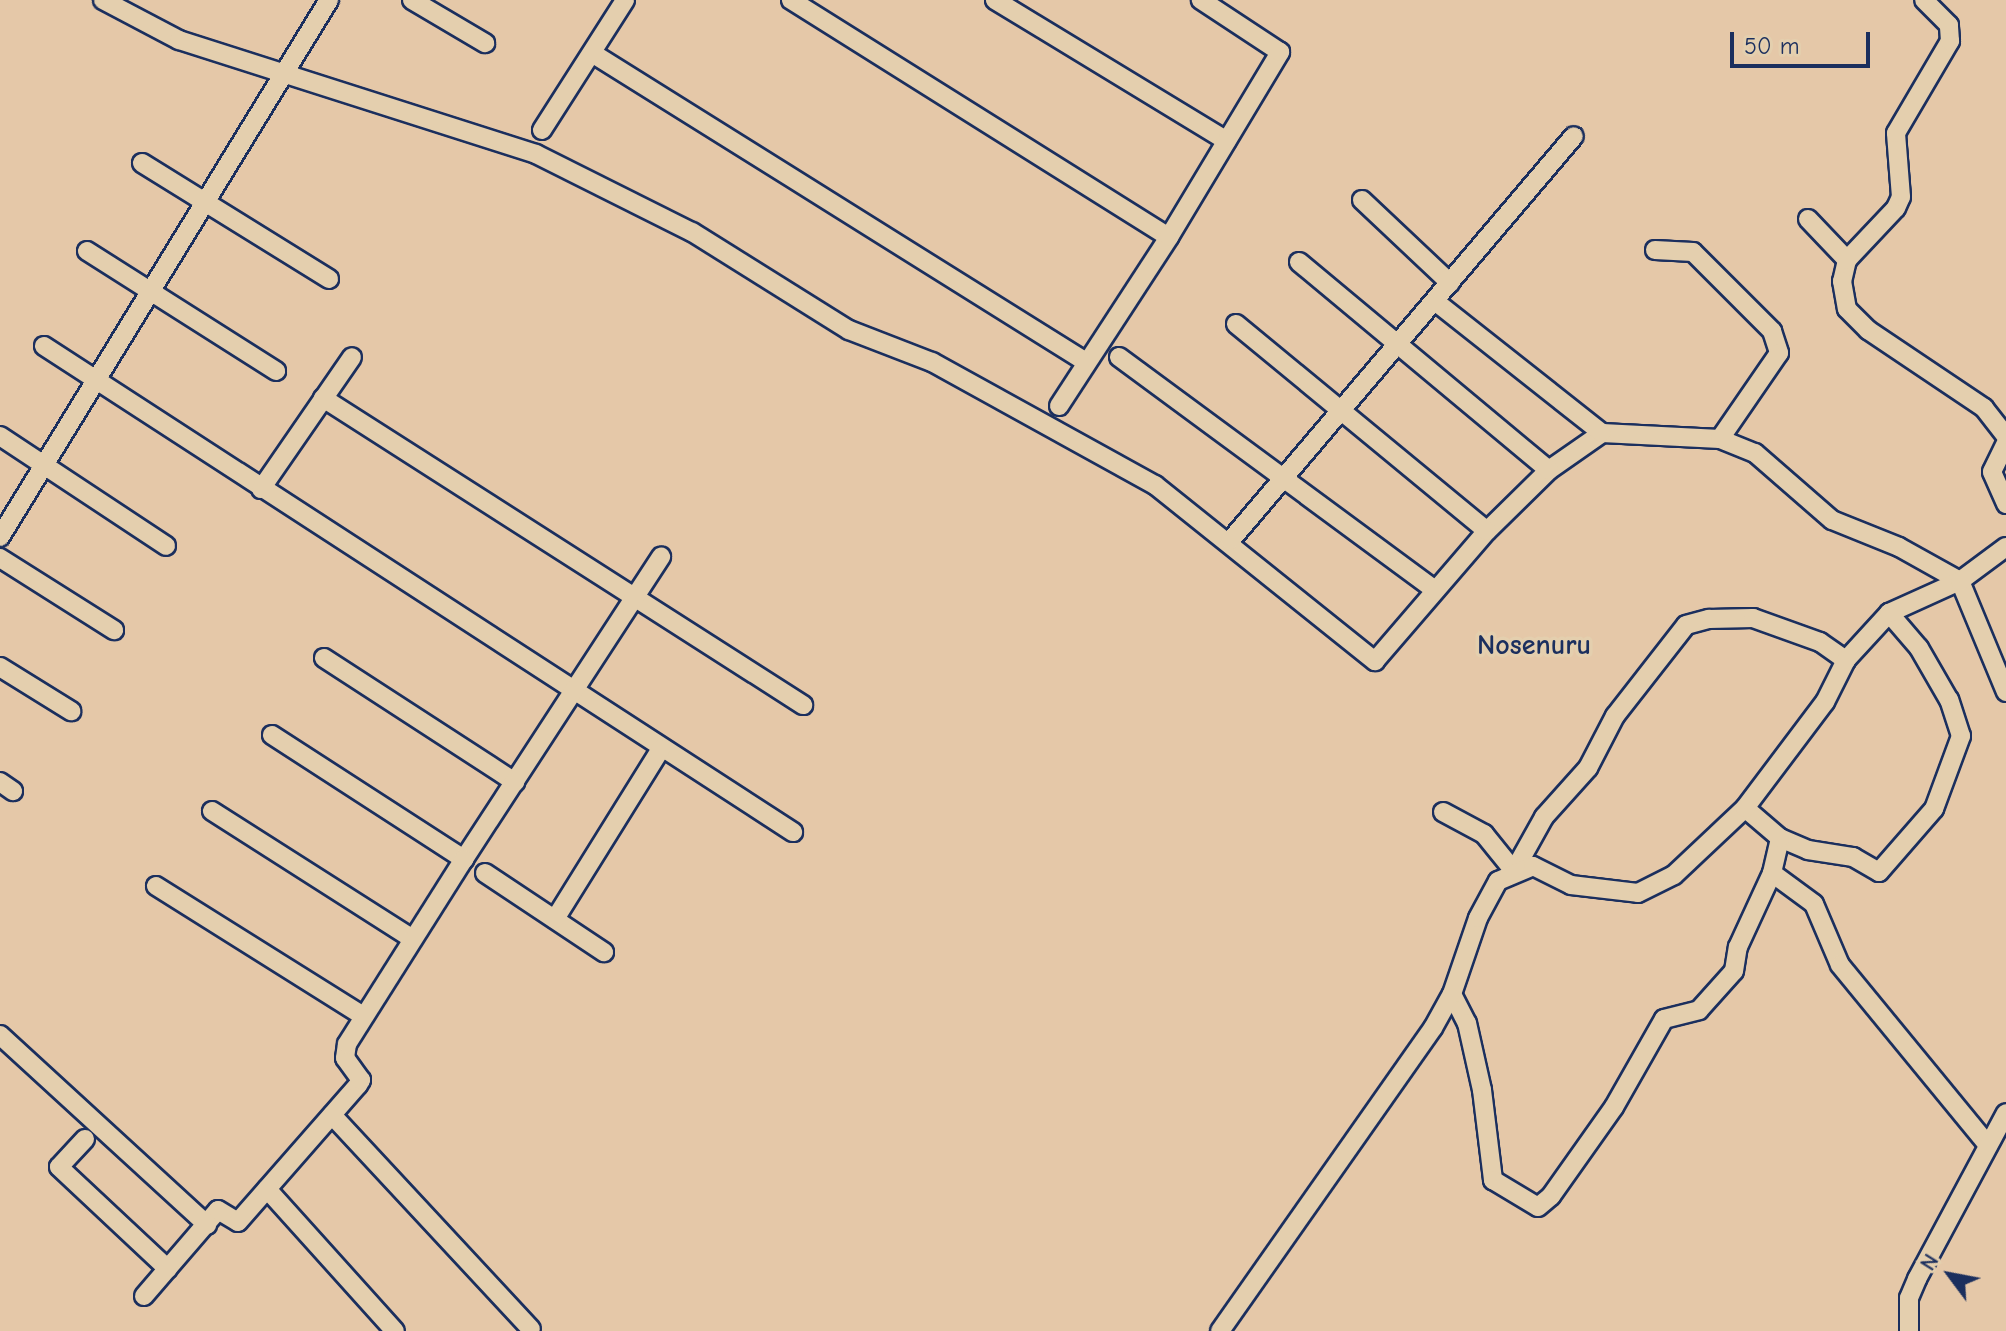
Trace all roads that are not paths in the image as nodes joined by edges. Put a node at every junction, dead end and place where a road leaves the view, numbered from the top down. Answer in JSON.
{"nodes":[{"id":1,"x":103,"y":0,"type":"edge"},
{"id":2,"x":329,"y":0,"type":"edge"},
{"id":3,"x":412,"y":0,"type":"edge"},
{"id":4,"x":625,"y":0,"type":"edge"},
{"id":5,"x":791,"y":0,"type":"edge"},
{"id":6,"x":995,"y":0,"type":"edge"},
{"id":7,"x":1201,"y":0,"type":"edge"},
{"id":8,"x":1924,"y":0,"type":"edge"},
{"id":9,"x":485,"y":43,"type":"dead end"},
{"id":10,"x":592,"y":53,"type":"junction"},
{"id":11,"x":282,"y":73,"type":"junction"},
{"id":12,"x":542,"y":130,"type":"dead end"},
{"id":13,"x":1574,"y":136,"type":"dead end"},
{"id":14,"x":1227,"y":141,"type":"junction"},
{"id":15,"x":142,"y":163,"type":"dead end"},
{"id":16,"x":1362,"y":200,"type":"dead end"},
{"id":17,"x":204,"y":201,"type":"junction"},
{"id":18,"x":1808,"y":219,"type":"dead end"},
{"id":19,"x":1169,"y":237,"type":"junction"},
{"id":20,"x":1655,"y":250,"type":"dead end"},
{"id":21,"x":87,"y":251,"type":"dead end"},
{"id":22,"x":1847,"y":260,"type":"junction"},
{"id":23,"x":1299,"y":262,"type":"dead end"},
{"id":24,"x":329,"y":279,"type":"dead end"},
{"id":25,"x":1450,"y":283,"type":"junction"},
{"id":26,"x":151,"y":289,"type":"junction"},
{"id":27,"x":1436,"y":302,"type":"junction"},
{"id":28,"x":1236,"y":324,"type":"dead end"},
{"id":29,"x":1396,"y":343,"type":"junction"},
{"id":30,"x":44,"y":346,"type":"dead end"},
{"id":31,"x":352,"y":357,"type":"dead end"},
{"id":32,"x":1119,"y":357,"type":"dead end"},
{"id":33,"x":1086,"y":362,"type":"junction"},
{"id":34,"x":276,"y":371,"type":"dead end"},
{"id":35,"x":96,"y":379,"type":"junction"},
{"id":36,"x":323,"y":398,"type":"junction"},
{"id":37,"x":1059,"y":406,"type":"dead end"},
{"id":38,"x":1342,"y":409,"type":"junction"},
{"id":39,"x":1602,"y":433,"type":"junction"},
{"id":40,"x":0,"y":436,"type":"edge"},
{"id":41,"x":2006,"y":436,"type":"edge"},
{"id":42,"x":1720,"y":439,"type":"junction"},
{"id":43,"x":2006,"y":443,"type":"edge"},
{"id":44,"x":44,"y":464,"type":"junction"},
{"id":45,"x":1549,"y":470,"type":"junction"},
{"id":46,"x":1286,"y":476,"type":"junction"},
{"id":47,"x":261,"y":489,"type":"junction"},
{"id":48,"x":2006,"y":504,"type":"edge"},
{"id":49,"x":1487,"y":531,"type":"junction"},
{"id":50,"x":0,"y":537,"type":"edge"},
{"id":51,"x":1230,"y":541,"type":"junction"},
{"id":52,"x":166,"y":546,"type":"dead end"},
{"id":53,"x":2006,"y":547,"type":"edge"},
{"id":54,"x":661,"y":557,"type":"dead end"},
{"id":55,"x":0,"y":558,"type":"edge"},
{"id":56,"x":1960,"y":581,"type":"junction"},
{"id":57,"x":1435,"y":590,"type":"junction"},
{"id":58,"x":634,"y":599,"type":"junction"},
{"id":59,"x":1889,"y":613,"type":"junction"},
{"id":60,"x":114,"y":630,"type":"dead end"},
{"id":61,"x":324,"y":658,"type":"dead end"},
{"id":62,"x":1846,"y":660,"type":"junction"},
{"id":63,"x":0,"y":667,"type":"edge"},
{"id":64,"x":2006,"y":692,"type":"edge"},
{"id":65,"x":573,"y":694,"type":"junction"},
{"id":66,"x":803,"y":705,"type":"dead end"},
{"id":67,"x":71,"y":711,"type":"dead end"},
{"id":68,"x":272,"y":735,"type":"dead end"},
{"id":69,"x":661,"y":749,"type":"junction"},
{"id":70,"x":515,"y":782,"type":"junction"},
{"id":71,"x":1745,"y":808,"type":"junction"},
{"id":72,"x":212,"y":811,"type":"dead end"},
{"id":73,"x":1443,"y":812,"type":"dead end"},
{"id":74,"x":793,"y":832,"type":"dead end"},
{"id":75,"x":1780,"y":838,"type":"junction"},
{"id":76,"x":464,"y":859,"type":"junction"},
{"id":77,"x":1514,"y":871,"type":"junction"},
{"id":78,"x":485,"y":873,"type":"dead end"},
{"id":79,"x":1772,"y":873,"type":"junction"},
{"id":80,"x":156,"y":886,"type":"dead end"},
{"id":81,"x":555,"y":919,"type":"junction"},
{"id":82,"x":411,"y":938,"type":"junction"},
{"id":83,"x":604,"y":952,"type":"dead end"},
{"id":84,"x":1452,"y":994,"type":"junction"},
{"id":85,"x":362,"y":1015,"type":"junction"},
{"id":86,"x":0,"y":1035,"type":"edge"},
{"id":87,"x":2006,"y":1113,"type":"edge"},
{"id":88,"x":332,"y":1115,"type":"junction"},
{"id":89,"x":85,"y":1139,"type":"dead end"},
{"id":90,"x":1988,"y":1145,"type":"junction"},
{"id":91,"x":267,"y":1189,"type":"junction"},
{"id":92,"x":207,"y":1225,"type":"junction"},
{"id":93,"x":168,"y":1269,"type":"junction"},
{"id":94,"x":144,"y":1296,"type":"dead end"},
{"id":95,"x":531,"y":1329,"type":"edge"},
{"id":96,"x":395,"y":1331,"type":"edge"},
{"id":97,"x":1220,"y":1331,"type":"edge"},
{"id":98,"x":1909,"y":1331,"type":"edge"}],
"edges":[{"from":1,"to":11,"type":"street"},
{"from":2,"to":11,"type":"street"},
{"from":3,"to":9,"type":"street"},
{"from":4,"to":10,"type":"street"},
{"from":5,"to":19,"type":"street"},
{"from":6,"to":14,"type":"street"},
{"from":7,"to":14,"type":"street"},
{"from":8,"to":22,"type":"street"},
{"from":10,"to":12,"type":"street"},
{"from":10,"to":33,"type":"street"},
{"from":11,"to":17,"type":"street"},
{"from":11,"to":51,"type":"street"},
{"from":13,"to":25,"type":"street"},
{"from":14,"to":19,"type":"street"},
{"from":15,"to":17,"type":"street"},
{"from":16,"to":25,"type":"street"},
{"from":17,"to":24,"type":"street"},
{"from":17,"to":26,"type":"street"},
{"from":18,"to":22,"type":"street"},
{"from":19,"to":33,"type":"street"},
{"from":20,"to":42,"type":"street"},
{"from":21,"to":26,"type":"street"},
{"from":22,"to":41,"type":"street"},
{"from":23,"to":29,"type":"street"},
{"from":25,"to":27,"type":"street"},
{"from":26,"to":34,"type":"street"},
{"from":26,"to":35,"type":"street"},
{"from":27,"to":29,"type":"street"},
{"from":27,"to":39,"type":"street"},
{"from":28,"to":38,"type":"street"},
{"from":29,"to":38,"type":"street"},
{"from":29,"to":45,"type":"street"},
{"from":30,"to":35,"type":"street"},
{"from":31,"to":36,"type":"street"},
{"from":32,"to":46,"type":"street"},
{"from":33,"to":37,"type":"street"},
{"from":35,"to":44,"type":"street"},
{"from":35,"to":47,"type":"street"},
{"from":36,"to":47,"type":"street"},
{"from":36,"to":58,"type":"street"},
{"from":38,"to":46,"type":"street"},
{"from":38,"to":49,"type":"street"},
{"from":39,"to":42,"type":"street"},
{"from":39,"to":45,"type":"street"},
{"from":40,"to":44,"type":"street"},
{"from":42,"to":56,"type":"street"},
{"from":43,"to":48,"type":"street"},
{"from":44,"to":50,"type":"street"},
{"from":44,"to":52,"type":"street"},
{"from":45,"to":49,"type":"street"},
{"from":46,"to":51,"type":"street"},
{"from":46,"to":57,"type":"street"},
{"from":47,"to":65,"type":"street"},
{"from":49,"to":57,"type":"street"},
{"from":51,"to":57,"type":"street"},
{"from":53,"to":56,"type":"street"},
{"from":54,"to":58,"type":"street"},
{"from":55,"to":60,"type":"street"},
{"from":56,"to":59,"type":"street"},
{"from":56,"to":64,"type":"street"},
{"from":58,"to":65,"type":"street"},
{"from":58,"to":66,"type":"street"},
{"from":59,"to":62,"type":"street"},
{"from":59,"to":75,"type":"street"},
{"from":61,"to":70,"type":"street"},
{"from":62,"to":71,"type":"street"},
{"from":62,"to":77,"type":"street"},
{"from":63,"to":67,"type":"street"},
{"from":65,"to":69,"type":"street"},
{"from":65,"to":70,"type":"street"},
{"from":68,"to":76,"type":"street"},
{"from":69,"to":74,"type":"street"},
{"from":69,"to":81,"type":"street"},
{"from":70,"to":76,"type":"street"},
{"from":71,"to":75,"type":"street"},
{"from":71,"to":77,"type":"street"},
{"from":72,"to":82,"type":"street"},
{"from":73,"to":77,"type":"street"},
{"from":75,"to":79,"type":"street"},
{"from":76,"to":82,"type":"street"},
{"from":77,"to":84,"type":"street"},
{"from":78,"to":81,"type":"street"},
{"from":79,"to":84,"type":"street"},
{"from":79,"to":90,"type":"street"},
{"from":80,"to":85,"type":"street"},
{"from":81,"to":83,"type":"street"},
{"from":82,"to":85,"type":"street"},
{"from":84,"to":97,"type":"street"},
{"from":85,"to":88,"type":"street"},
{"from":86,"to":92,"type":"street"},
{"from":87,"to":90,"type":"street"},
{"from":88,"to":91,"type":"street"},
{"from":88,"to":95,"type":"street"},
{"from":89,"to":93,"type":"street"},
{"from":90,"to":98,"type":"street"},
{"from":91,"to":92,"type":"street"},
{"from":91,"to":96,"type":"street"},
{"from":92,"to":93,"type":"street"},
{"from":93,"to":94,"type":"street"}]}
